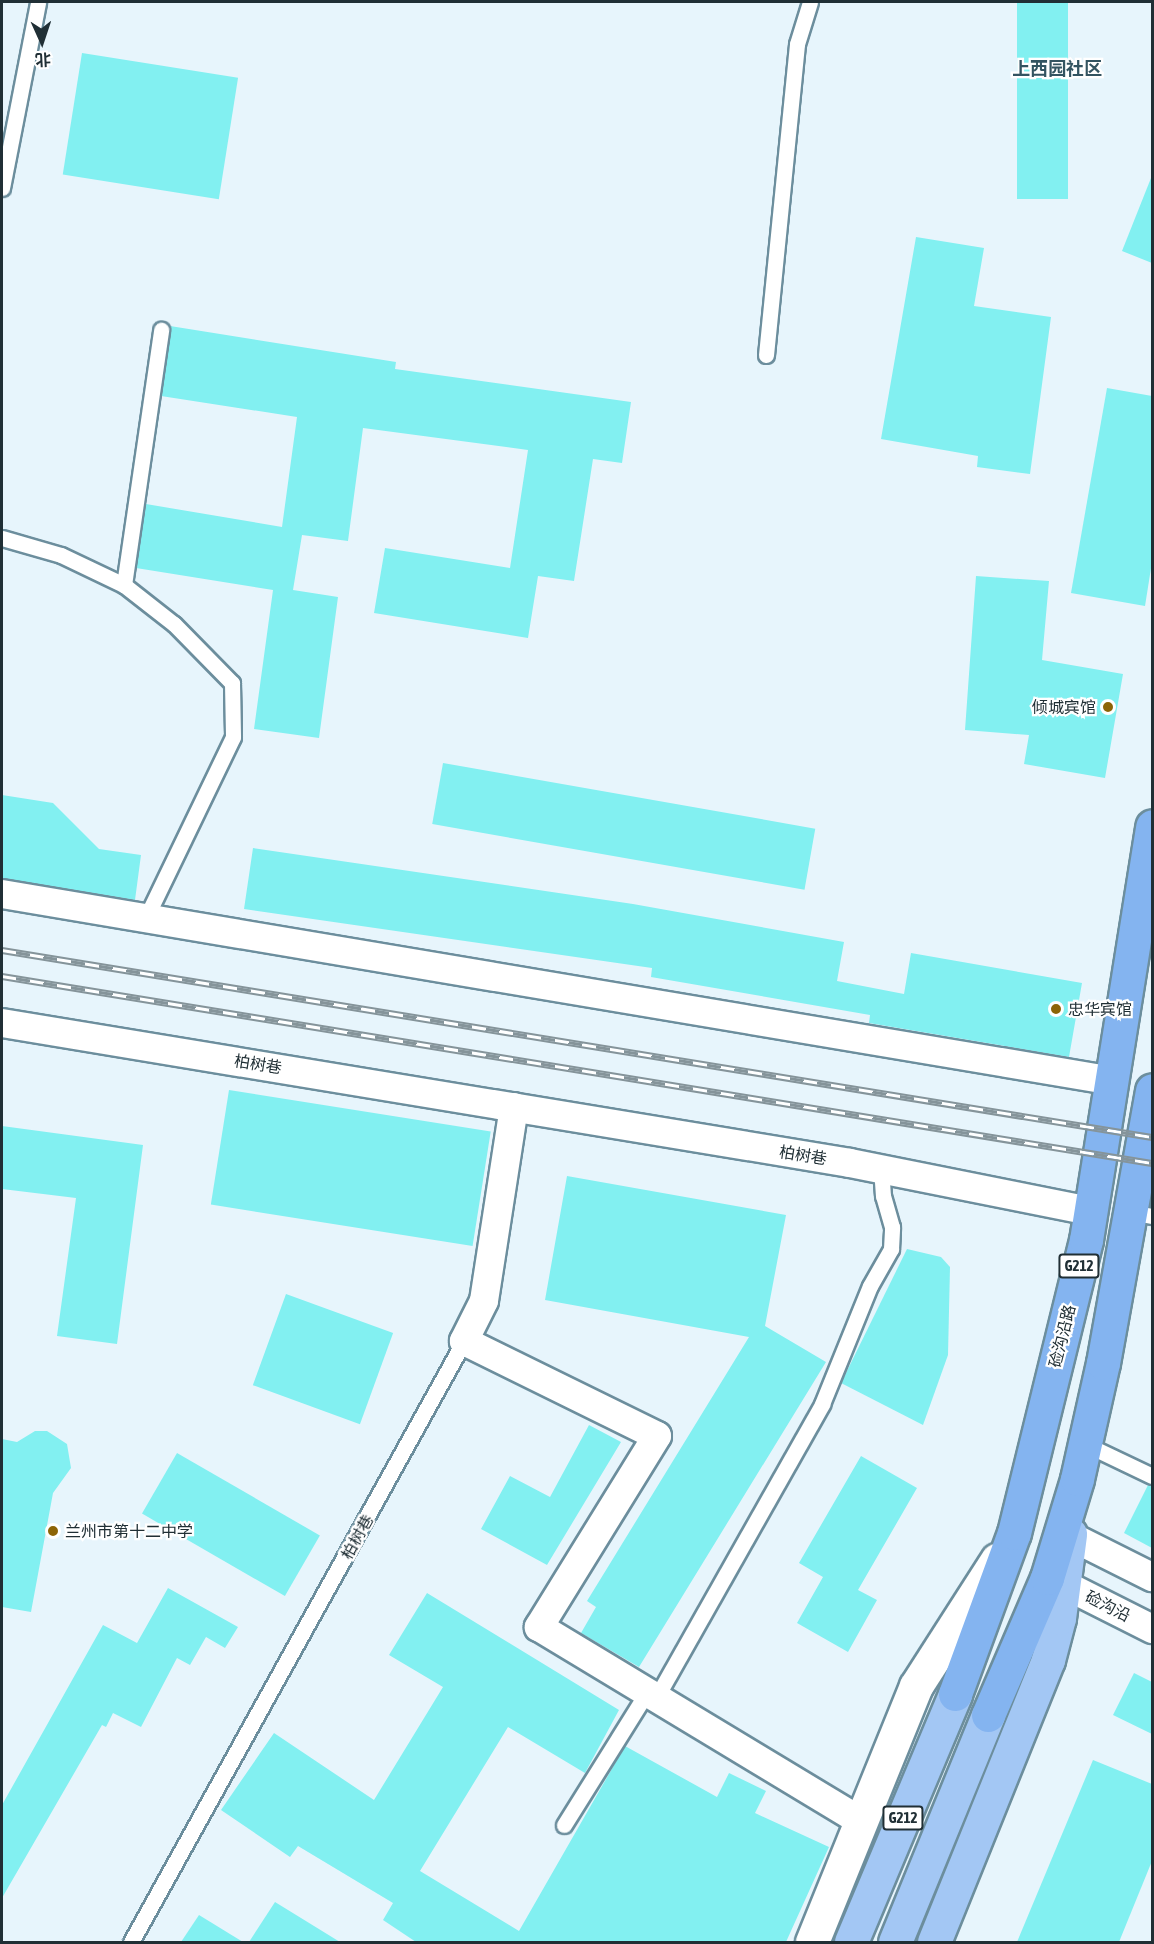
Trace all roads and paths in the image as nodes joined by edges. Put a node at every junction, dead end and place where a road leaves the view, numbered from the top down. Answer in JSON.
{"nodes":[{"id":1,"x":38,"y":2,"type":"edge"},
{"id":2,"x":810,"y":2,"type":"edge"},
{"id":3,"x":2,"y":188,"type":"edge"},
{"id":4,"x":161,"y":330,"type":"dead end"},
{"id":5,"x":766,"y":355,"type":"dead end"},
{"id":6,"x":2,"y":538,"type":"edge"},
{"id":7,"x":124,"y":585,"type":"junction"},
{"id":8,"x":1152,"y":826,"type":"edge"},
{"id":9,"x":2,"y":894,"type":"edge"},
{"id":10,"x":146,"y":918,"type":"junction"},
{"id":11,"x":2,"y":1023,"type":"edge"},
{"id":12,"x":1113,"y":1081,"type":"junction"},
{"id":13,"x":1152,"y":1090,"type":"edge"},
{"id":14,"x":514,"y":1107,"type":"junction"},
{"id":15,"x":881,"y":1169,"type":"junction"},
{"id":16,"x":1091,"y":1211,"type":"junction"},
{"id":17,"x":1142,"y":1214,"type":"edge"},
{"id":18,"x":464,"y":1341,"type":"junction"},
{"id":19,"x":1085,"y":1444,"type":"junction"},
{"id":20,"x":1152,"y":1476,"type":"edge"},
{"id":21,"x":1077,"y":1479,"type":"junction"},
{"id":22,"x":1014,"y":1533,"type":"junction"},
{"id":23,"x":1070,"y":1536,"type":"junction"},
{"id":24,"x":1152,"y":1577,"type":"edge"},
{"id":25,"x":1063,"y":1584,"type":"junction"},
{"id":26,"x":1152,"y":1629,"type":"edge"},
{"id":27,"x":955,"y":1694,"type":"joint"},
{"id":28,"x":652,"y":1695,"type":"junction"},
{"id":29,"x":988,"y":1715,"type":"joint"},
{"id":30,"x":861,"y":1821,"type":"junction"},
{"id":31,"x":564,"y":1826,"type":"dead end"},
{"id":32,"x":130,"y":1942,"type":"edge"},
{"id":33,"x":812,"y":1942,"type":"edge"},
{"id":34,"x":850,"y":1942,"type":"edge"},
{"id":35,"x":895,"y":1942,"type":"edge"},
{"id":36,"x":934,"y":1942,"type":"edge"}],
"edges":[{"from":1,"to":3,"type":"lane"},
{"from":2,"to":5,"type":"lane"},
{"from":4,"to":7,"type":"lane"},
{"from":6,"to":7,"type":"lane"},
{"from":7,"to":10,"type":"lane"},
{"from":8,"to":12,"type":"highway","name":"硷沟沿路","number":"G212"},
{"from":9,"to":10,"type":"street"},
{"from":10,"to":12,"type":"street"},
{"from":11,"to":14,"type":"street","name":"柏树巷"},
{"from":12,"to":16,"type":"highway","name":"硷沟沿路","number":"G212"},
{"from":13,"to":17,"type":"highway","number":"G212"},
{"from":14,"to":15,"type":"street","name":"柏树巷"},
{"from":14,"to":18,"type":"street","name":"柏树巷"},
{"from":15,"to":16,"type":"street","name":"柏树巷"},
{"from":15,"to":28,"type":"lane"},
{"from":16,"to":22,"type":"highway","name":"硷沟沿路","number":"G212"},
{"from":17,"to":19,"type":"highway","number":"G212"},
{"from":18,"to":28,"type":"street"},
{"from":18,"to":32,"type":"lane","name":"柏树巷"},
{"from":19,"to":20,"type":"lane"},
{"from":19,"to":21,"type":"highway","number":"G212"},
{"from":21,"to":23,"type":"main road"},
{"from":21,"to":29,"type":"highway","number":"G212"},
{"from":22,"to":27,"type":"highway","name":"硷沟沿路","number":"G212"},
{"from":22,"to":30,"type":"street"},
{"from":23,"to":24,"type":"street"},
{"from":23,"to":25,"type":"main road"},
{"from":25,"to":26,"type":"street","name":"硷沟沿"},
{"from":25,"to":36,"type":"main road"},
{"from":27,"to":34,"type":"main road","number":"G212"},
{"from":28,"to":30,"type":"street"},
{"from":28,"to":31,"type":"lane"},
{"from":29,"to":35,"type":"main road"},
{"from":30,"to":33,"type":"street"}]}
